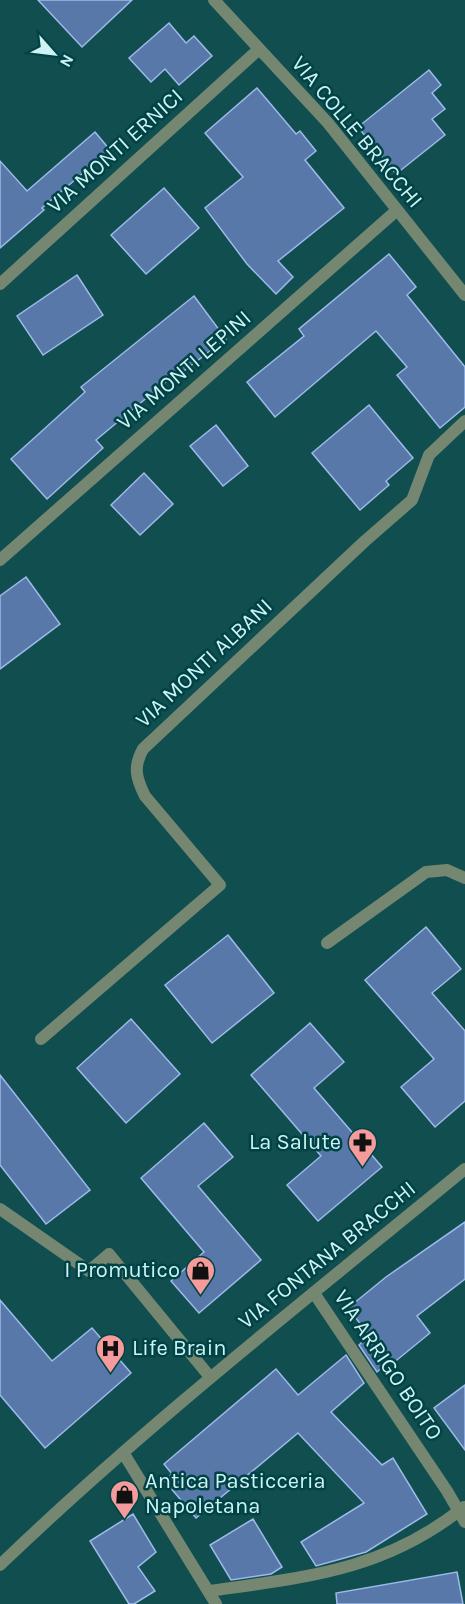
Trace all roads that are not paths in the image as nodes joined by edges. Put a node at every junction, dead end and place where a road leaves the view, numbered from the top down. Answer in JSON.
{"nodes":[{"id":1,"x":214,"y":0,"type":"edge"},
{"id":2,"x":258,"y":50,"type":"junction"},
{"id":3,"x":396,"y":211,"type":"junction"},
{"id":4,"x":0,"y":284,"type":"edge"},
{"id":5,"x":465,"y":295,"type":"edge"},
{"id":6,"x":465,"y":421,"type":"edge"},
{"id":7,"x":0,"y":560,"type":"edge"},
{"id":8,"x":465,"y":878,"type":"edge"},
{"id":9,"x":327,"y":943,"type":"dead end"},
{"id":10,"x":41,"y":1039,"type":"dead end"},
{"id":11,"x":465,"y":1169,"type":"edge"},
{"id":12,"x":0,"y":1209,"type":"edge"},
{"id":13,"x":314,"y":1293,"type":"junction"},
{"id":14,"x":210,"y":1377,"type":"junction"},
{"id":15,"x":123,"y":1454,"type":"junction"},
{"id":16,"x":463,"y":1513,"type":"edge"},
{"id":17,"x":0,"y":1565,"type":"edge"},
{"id":18,"x":209,"y":1591,"type":"junction"},
{"id":19,"x":216,"y":1604,"type":"edge"}],
"edges":[{"from":1,"to":2,"type":"street","name":"VIA COLLE BRACCHI"},
{"from":2,"to":3,"type":"street","name":"VIA COLLE BRACCHI"},
{"from":2,"to":4,"type":"street","name":"VIA MONTI ERNICI"},
{"from":3,"to":5,"type":"street","name":"VIA COLLE BRACCHI"},
{"from":3,"to":7,"type":"street","name":"VIA MONTI LEPINI"},
{"from":6,"to":10,"type":"street","name":"VIA MONTI ALBANI"},
{"from":8,"to":9,"type":"street"},
{"from":11,"to":13,"type":"street","name":"VIA FONTANA BRACCHI"},
{"from":12,"to":14,"type":"street"},
{"from":13,"to":14,"type":"street","name":"VIA FONTANA BRACCHI"},
{"from":13,"to":16,"type":"street","name":"VIA ARRIGO BOITO"},
{"from":14,"to":15,"type":"street","name":"VIA FONTANA BRACCHI"},
{"from":15,"to":17,"type":"street","name":"VIA FONTANA BRACCHI"},
{"from":15,"to":18,"type":"street"},
{"from":16,"to":18,"type":"street"},
{"from":18,"to":19,"type":"street"}]}
